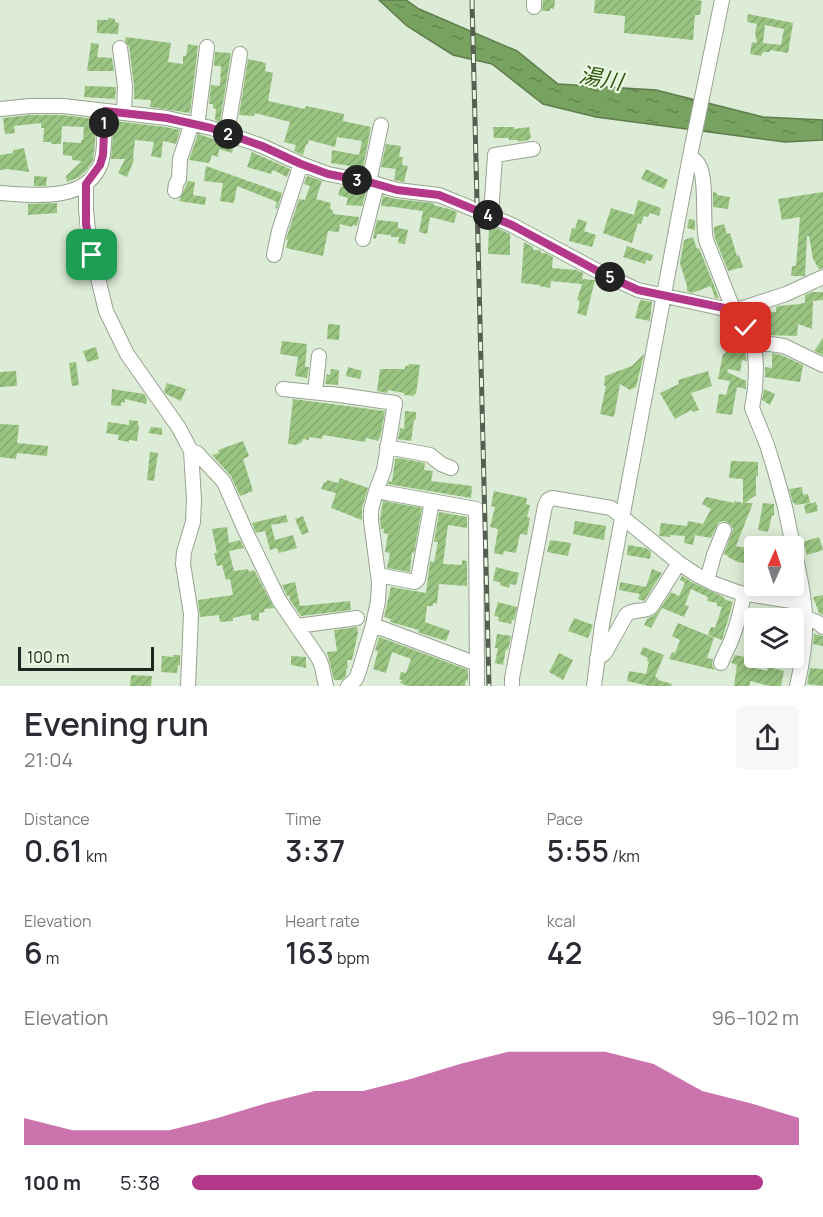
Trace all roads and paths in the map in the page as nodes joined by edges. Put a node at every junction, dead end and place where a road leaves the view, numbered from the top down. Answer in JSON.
{"nodes":[{"id":1,"x":722,"y":0,"type":"edge"},
{"id":2,"x":207,"y":47,"type":"dead end"},
{"id":3,"x":120,"y":48,"type":"dead end"},
{"id":4,"x":240,"y":54,"type":"dead end"},
{"id":5,"x":0,"y":109,"type":"edge"},
{"id":6,"x":105,"y":111,"type":"junction"},
{"id":7,"x":124,"y":112,"type":"junction"},
{"id":8,"x":192,"y":123,"type":"junction"},
{"id":9,"x":381,"y":125,"type":"dead end"},
{"id":10,"x":227,"y":133,"type":"junction"},
{"id":11,"x":533,"y":149,"type":"dead end"},
{"id":12,"x":690,"y":156,"type":"junction"},
{"id":13,"x":301,"y":164,"type":"junction"},
{"id":14,"x":373,"y":183,"type":"junction"},
{"id":15,"x":86,"y":184,"type":"junction"},
{"id":16,"x":175,"y":191,"type":"dead end"},
{"id":17,"x":0,"y":194,"type":"edge"},
{"id":18,"x":491,"y":216,"type":"junction"},
{"id":19,"x":363,"y":239,"type":"dead end"},
{"id":20,"x":274,"y":255,"type":"dead end"},
{"id":21,"x":821,"y":279,"type":"edge"},
{"id":22,"x":664,"y":296,"type":"junction"},
{"id":23,"x":734,"y":310,"type":"junction"},
{"id":24,"x":753,"y":344,"type":"junction"},
{"id":25,"x":319,"y":356,"type":"dead end"},
{"id":26,"x":823,"y":365,"type":"edge"},
{"id":27,"x":283,"y":389,"type":"dead end"},
{"id":28,"x":315,"y":392,"type":"junction"},
{"id":29,"x":387,"y":447,"type":"junction"},
{"id":30,"x":192,"y":451,"type":"junction"},
{"id":31,"x":451,"y":468,"type":"dead end"},
{"id":32,"x":376,"y":491,"type":"junction"},
{"id":33,"x":432,"y":501,"type":"junction"},
{"id":34,"x":623,"y":517,"type":"junction"},
{"id":35,"x":724,"y":531,"type":"dead end"},
{"id":36,"x":791,"y":536,"type":"edge"},
{"id":37,"x":679,"y":563,"type":"junction"},
{"id":38,"x":378,"y":575,"type":"junction"},
{"id":39,"x":707,"y":580,"type":"junction"},
{"id":40,"x":744,"y":594,"type":"joint"},
{"id":41,"x":757,"y":596,"type":"edge"},
{"id":42,"x":803,"y":596,"type":"edge"},
{"id":43,"x":804,"y":603,"type":"junction"},
{"id":44,"x":357,"y":618,"type":"dead end"},
{"id":45,"x":805,"y":620,"type":"junction"},
{"id":46,"x":373,"y":625,"type":"junction"},
{"id":47,"x":297,"y":626,"type":"junction"},
{"id":48,"x":823,"y":627,"type":"edge"},
{"id":49,"x":597,"y":659,"type":"junction"},
{"id":50,"x":721,"y":663,"type":"dead end"},
{"id":51,"x":477,"y":664,"type":"junction"},
{"id":52,"x":355,"y":684,"type":"edge"},
{"id":53,"x":188,"y":686,"type":"edge"},
{"id":54,"x":326,"y":686,"type":"edge"},
{"id":55,"x":477,"y":686,"type":"edge"},
{"id":56,"x":512,"y":686,"type":"edge"},
{"id":57,"x":594,"y":686,"type":"edge"},
{"id":58,"x":797,"y":686,"type":"edge"}],
"edges":[{"from":1,"to":12,"type":"street"},
{"from":2,"to":8,"type":"street"},
{"from":3,"to":7,"type":"street"},
{"from":4,"to":10,"type":"street"},
{"from":5,"to":6,"type":"street"},
{"from":6,"to":7,"type":"street"},
{"from":6,"to":15,"type":"street"},
{"from":7,"to":8,"type":"street"},
{"from":8,"to":10,"type":"street"},
{"from":8,"to":16,"type":"street"},
{"from":9,"to":14,"type":"street"},
{"from":10,"to":13,"type":"street"},
{"from":11,"to":18,"type":"street"},
{"from":12,"to":22,"type":"street"},
{"from":12,"to":23,"type":"street"},
{"from":13,"to":14,"type":"street"},
{"from":13,"to":20,"type":"street"},
{"from":14,"to":18,"type":"street"},
{"from":14,"to":19,"type":"street"},
{"from":15,"to":17,"type":"street"},
{"from":15,"to":30,"type":"street"},
{"from":18,"to":22,"type":"street"},
{"from":21,"to":23,"type":"street"},
{"from":22,"to":23,"type":"street"},
{"from":22,"to":34,"type":"street"},
{"from":23,"to":24,"type":"street"},
{"from":24,"to":26,"type":"street"},
{"from":24,"to":36,"type":"street"},
{"from":25,"to":28,"type":"street"},
{"from":27,"to":28,"type":"street"},
{"from":28,"to":29,"type":"street"},
{"from":29,"to":31,"type":"street"},
{"from":29,"to":32,"type":"street"},
{"from":30,"to":47,"type":"street"},
{"from":30,"to":53,"type":"street"},
{"from":32,"to":33,"type":"street"},
{"from":32,"to":38,"type":"street"},
{"from":33,"to":38,"type":"street"},
{"from":33,"to":51,"type":"street"},
{"from":34,"to":37,"type":"street"},
{"from":34,"to":49,"type":"street"},
{"from":34,"to":56,"type":"street"},
{"from":35,"to":39,"type":"street"},
{"from":37,"to":39,"type":"street"},
{"from":37,"to":49,"type":"street"},
{"from":38,"to":46,"type":"street"},
{"from":39,"to":40,"type":"street"},
{"from":40,"to":50,"type":"street"},
{"from":41,"to":43,"type":"street"},
{"from":42,"to":43,"type":"street"},
{"from":43,"to":45,"type":"street"},
{"from":44,"to":47,"type":"street"},
{"from":45,"to":48,"type":"street"},
{"from":45,"to":58,"type":"street"},
{"from":46,"to":51,"type":"street"},
{"from":46,"to":52,"type":"street"},
{"from":47,"to":54,"type":"street"},
{"from":49,"to":57,"type":"street"},
{"from":51,"to":55,"type":"street"}]}
